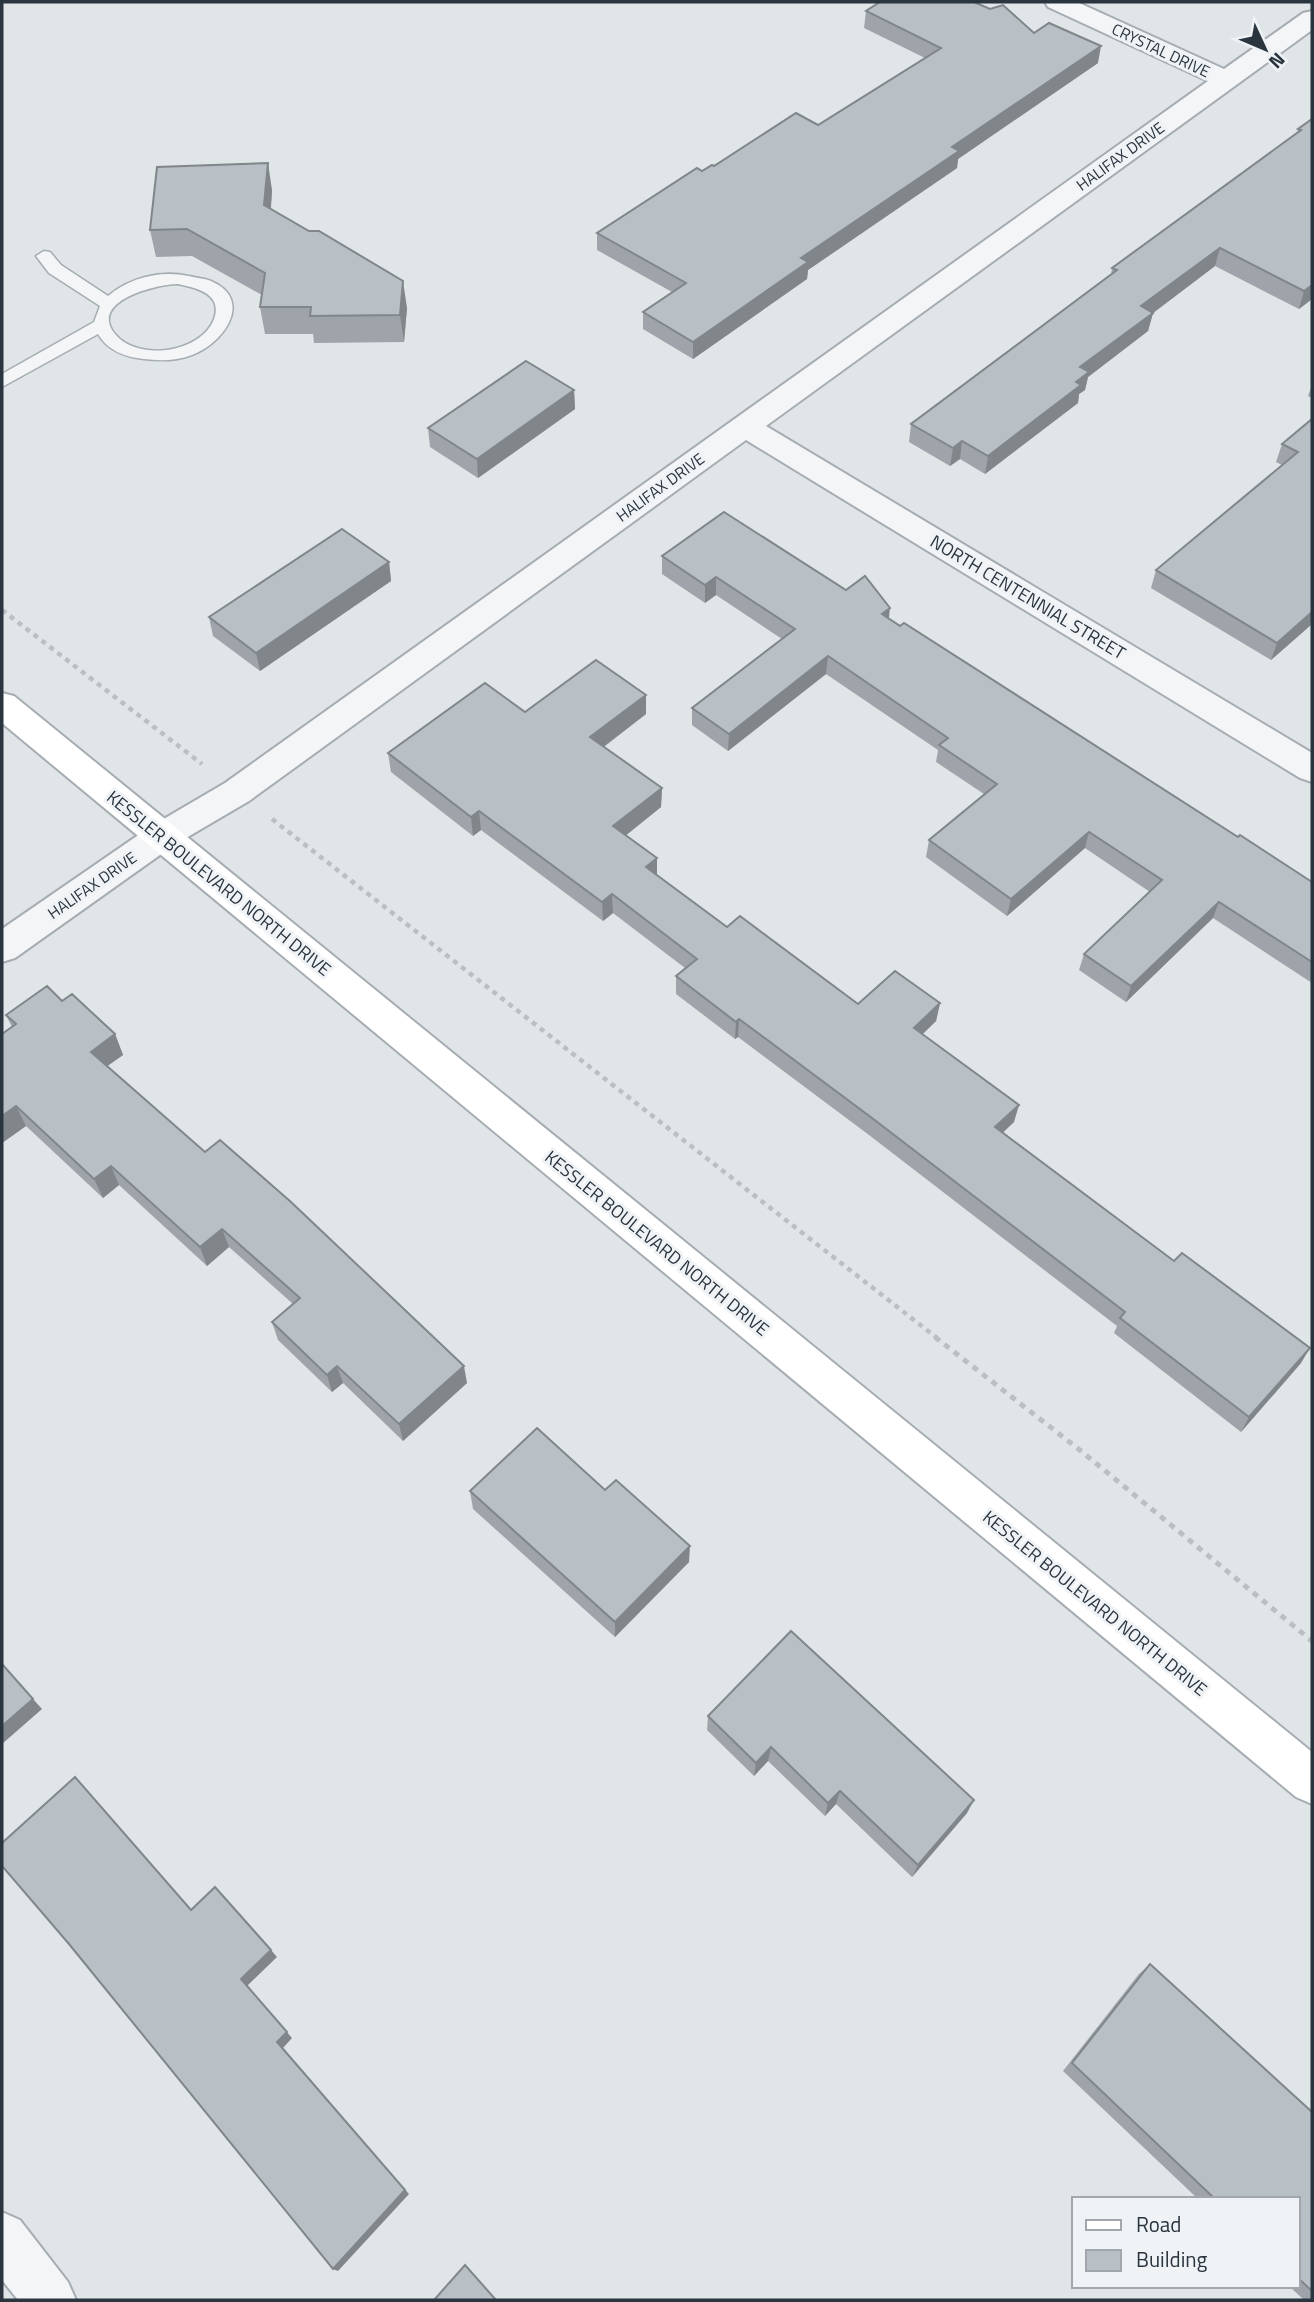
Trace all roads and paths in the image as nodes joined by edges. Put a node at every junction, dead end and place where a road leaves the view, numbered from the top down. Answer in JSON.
{"nodes":[{"id":1,"x":1057,"y":2,"type":"edge"},
{"id":2,"x":1312,"y":18,"type":"edge"},
{"id":3,"x":1227,"y":80,"type":"junction"},
{"id":4,"x":44,"y":256,"type":"dead end"},
{"id":5,"x":110,"y":304,"type":"junction"},
{"id":6,"x":102,"y":325,"type":"junction"},
{"id":7,"x":2,"y":381,"type":"edge"},
{"id":8,"x":745,"y":426,"type":"junction"},
{"id":9,"x":2,"y":610,"type":"edge"},
{"id":10,"x":2,"y":705,"type":"edge"},
{"id":11,"x":1312,"y":769,"type":"edge"},
{"id":12,"x":237,"y":792,"type":"junction"},
{"id":13,"x":162,"y":836,"type":"junction"},
{"id":14,"x":2,"y":948,"type":"edge"},
{"id":15,"x":1312,"y":1641,"type":"edge"},
{"id":16,"x":1312,"y":1781,"type":"edge"},
{"id":17,"x":2,"y":2238,"type":"edge"},
{"id":18,"x":50,"y":2300,"type":"edge"}],
"edges":[{"from":1,"to":3,"type":"street","name":"CRYSTAL DRIVE"},
{"from":2,"to":3,"type":"street","name":"HALIFAX DRIVE"},
{"from":3,"to":8,"type":"street","name":"HALIFAX DRIVE"},
{"from":4,"to":5,"type":"lane"},
{"from":5,"to":6,"type":"lane"},
{"from":5,"to":6,"type":"lane"},
{"from":6,"to":7,"type":"lane"},
{"from":8,"to":11,"type":"street","name":"NORTH CENTENNIAL STREET"},
{"from":8,"to":12,"type":"street","name":"HALIFAX DRIVE"},
{"from":9,"to":12,"type":"path"},
{"from":10,"to":13,"type":"main road","name":"KESSLER BOULEVARD NORTH DRIVE"},
{"from":12,"to":13,"type":"street","name":"HALIFAX DRIVE"},
{"from":12,"to":15,"type":"path"},
{"from":13,"to":14,"type":"street","name":"HALIFAX DRIVE"},
{"from":13,"to":16,"type":"main road","name":"KESSLER BOULEVARD NORTH DRIVE"},
{"from":17,"to":18,"type":"street"}]}
